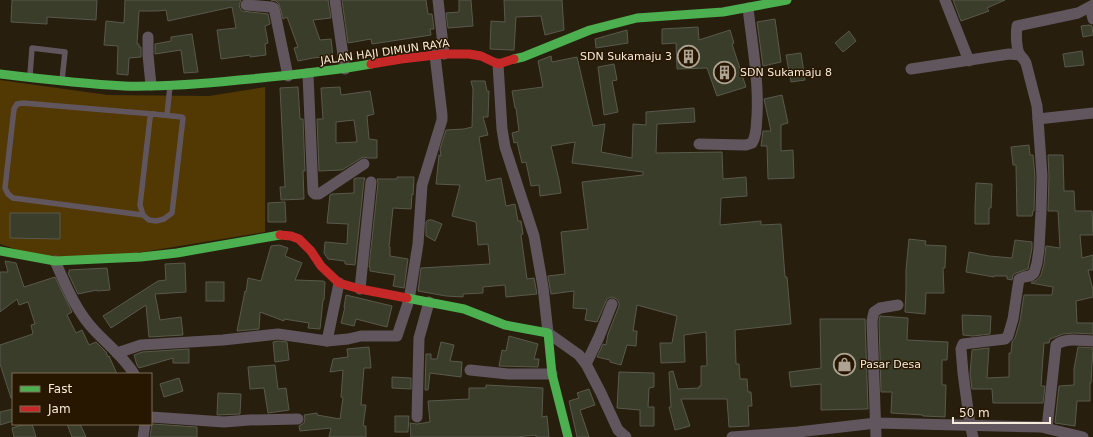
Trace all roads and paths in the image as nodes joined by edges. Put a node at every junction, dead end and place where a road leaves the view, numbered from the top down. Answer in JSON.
{"nodes":[{"id":1,"x":335,"y":0,"type":"edge"},
{"id":2,"x":438,"y":0,"type":"edge"},
{"id":3,"x":787,"y":0,"type":"edge"},
{"id":4,"x":945,"y":0,"type":"edge"},
{"id":5,"x":246,"y":5,"type":"dead end"},
{"id":6,"x":1092,"y":6,"type":"edge"},
{"id":7,"x":748,"y":8,"type":"junction"},
{"id":8,"x":1093,"y":19,"type":"edge"},
{"id":9,"x":148,"y":36,"type":"dead end"},
{"id":10,"x":439,"y":55,"type":"junction"},
{"id":11,"x":1020,"y":55,"type":"junction"},
{"id":12,"x":969,"y":61,"type":"junction"},
{"id":13,"x":498,"y":64,"type":"junction"},
{"id":14,"x":911,"y":69,"type":"dead end"},
{"id":15,"x":345,"y":70,"type":"junction"},
{"id":16,"x":0,"y":74,"type":"edge"},
{"id":17,"x":308,"y":74,"type":"junction"},
{"id":18,"x":288,"y":76,"type":"junction"},
{"id":19,"x":30,"y":78,"type":"junction"},
{"id":20,"x":62,"y":81,"type":"junction"},
{"id":21,"x":151,"y":85,"type":"junction"},
{"id":22,"x":170,"y":85,"type":"junction"},
{"id":23,"x":1093,"y":113,"type":"edge"},
{"id":24,"x":153,"y":114,"type":"junction"},
{"id":25,"x":167,"y":115,"type":"junction"},
{"id":26,"x":1038,"y":119,"type":"junction"},
{"id":27,"x":698,"y":144,"type":"dead end"},
{"id":28,"x":364,"y":164,"type":"dead end"},
{"id":29,"x":371,"y":182,"type":"dead end"},
{"id":30,"x":142,"y":215,"type":"junction"},
{"id":31,"x":0,"y":251,"type":"edge"},
{"id":32,"x":55,"y":261,"type":"junction"},
{"id":33,"x":339,"y":283,"type":"junction"},
{"id":34,"x":360,"y":289,"type":"junction"},
{"id":35,"x":409,"y":300,"type":"junction"},
{"id":36,"x":429,"y":302,"type":"junction"},
{"id":37,"x":612,"y":304,"type":"dead end"},
{"id":38,"x":898,"y":305,"type":"dead end"},
{"id":39,"x":548,"y":333,"type":"junction"},
{"id":40,"x":327,"y":341,"type":"junction"},
{"id":41,"x":1093,"y":341,"type":"edge"},
{"id":42,"x":117,"y":353,"type":"junction"},
{"id":43,"x":586,"y":364,"type":"junction"},
{"id":44,"x":470,"y":370,"type":"dead end"},
{"id":45,"x":133,"y":373,"type":"edge"},
{"id":46,"x":552,"y":374,"type":"junction"},
{"id":47,"x":152,"y":417,"type":"edge"},
{"id":48,"x":417,"y":417,"type":"dead end"},
{"id":49,"x":298,"y":419,"type":"dead end"},
{"id":50,"x":876,"y":423,"type":"junction"},
{"id":51,"x":144,"y":425,"type":"edge"},
{"id":52,"x":970,"y":425,"type":"junction"},
{"id":53,"x":1047,"y":428,"type":"junction"},
{"id":54,"x":799,"y":435,"type":"edge"},
{"id":55,"x":143,"y":437,"type":"edge"},
{"id":56,"x":568,"y":437,"type":"edge"},
{"id":57,"x":626,"y":437,"type":"edge"},
{"id":58,"x":732,"y":437,"type":"edge"},
{"id":59,"x":876,"y":437,"type":"edge"},
{"id":60,"x":974,"y":437,"type":"edge"},
{"id":61,"x":1083,"y":437,"type":"edge"}],
"edges":[{"from":1,"to":15,"type":"street"},
{"from":2,"to":10,"type":"street"},
{"from":3,"to":7,"type":"street"},
{"from":4,"to":12,"type":"street"},
{"from":5,"to":18,"type":"street"},
{"from":6,"to":8,"type":"street"},
{"from":6,"to":11,"type":"street"},
{"from":7,"to":13,"type":"street"},
{"from":7,"to":27,"type":"street"},
{"from":9,"to":21,"type":"street"},
{"from":10,"to":13,"type":"street","name":"JALAN HAJI DIMUN RAYA"},
{"from":10,"to":15,"type":"street","name":"JALAN HAJI DIMUN RAYA"},
{"from":10,"to":35,"type":"street"},
{"from":11,"to":12,"type":"street"},
{"from":11,"to":26,"type":"street"},
{"from":12,"to":14,"type":"street"},
{"from":13,"to":39,"type":"street"},
{"from":15,"to":17,"type":"street","name":"JALAN HAJI DIMUN RAYA"},
{"from":16,"to":19,"type":"street","name":"JALAN HAJI DIMUN RAYA"},
{"from":17,"to":18,"type":"street","name":"JALAN HAJI DIMUN RAYA"},
{"from":17,"to":28,"type":"street"},
{"from":18,"to":22,"type":"street","name":"JALAN HAJI DIMUN RAYA"},
{"from":19,"to":20,"type":"street","name":"JALAN HAJI DIMUN RAYA"},
{"from":19,"to":20,"type":"lane"},
{"from":20,"to":21,"type":"street","name":"JALAN HAJI DIMUN RAYA"},
{"from":21,"to":22,"type":"street","name":"JALAN HAJI DIMUN RAYA"},
{"from":22,"to":25,"type":"lane"},
{"from":23,"to":26,"type":"street"},
{"from":24,"to":25,"type":"lane"},
{"from":24,"to":30,"type":"lane"},
{"from":24,"to":30,"type":"lane"},
{"from":25,"to":30,"type":"lane"},
{"from":26,"to":52,"type":"street"},
{"from":29,"to":34,"type":"street"},
{"from":31,"to":32,"type":"street"},
{"from":32,"to":33,"type":"street"},
{"from":32,"to":42,"type":"street"},
{"from":33,"to":34,"type":"street"},
{"from":33,"to":40,"type":"street"},
{"from":34,"to":35,"type":"street"},
{"from":35,"to":36,"type":"street"},
{"from":35,"to":40,"type":"street"},
{"from":36,"to":39,"type":"street"},
{"from":36,"to":48,"type":"street"},
{"from":37,"to":43,"type":"street"},
{"from":38,"to":50,"type":"street"},
{"from":39,"to":43,"type":"street"},
{"from":39,"to":46,"type":"street"},
{"from":40,"to":42,"type":"street"},
{"from":41,"to":53,"type":"street"},
{"from":42,"to":45,"type":"street"},
{"from":43,"to":57,"type":"street"},
{"from":44,"to":46,"type":"street"},
{"from":46,"to":56,"type":"street"},
{"from":47,"to":49,"type":"street"},
{"from":50,"to":52,"type":"street"},
{"from":50,"to":54,"type":"street"},
{"from":50,"to":59,"type":"street"},
{"from":51,"to":55,"type":"street"},
{"from":52,"to":53,"type":"street"},
{"from":52,"to":60,"type":"street"},
{"from":53,"to":61,"type":"street"},
{"from":54,"to":58,"type":"street"}]}
